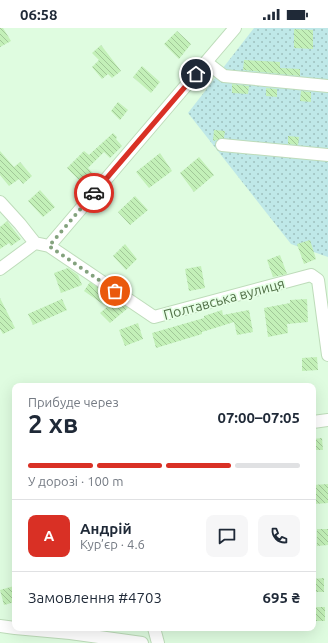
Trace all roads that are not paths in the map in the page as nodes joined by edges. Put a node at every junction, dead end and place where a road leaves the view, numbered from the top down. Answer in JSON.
{"nodes":[{"id":1,"x":235,"y":28,"type":"edge"},
{"id":2,"x":206,"y":62,"type":"junction"},
{"id":3,"x":328,"y":86,"type":"edge"},
{"id":4,"x":222,"y":145,"type":"dead end"},
{"id":5,"x":328,"y":155,"type":"edge"},
{"id":6,"x":0,"y":202,"type":"edge"},
{"id":7,"x":35,"y":243,"type":"junction"},
{"id":8,"x":49,"y":246,"type":"junction"},
{"id":9,"x":0,"y":269,"type":"edge"},
{"id":10,"x":328,"y":356,"type":"edge"},
{"id":11,"x":328,"y":420,"type":"edge"},
{"id":12,"x":316,"y":422,"type":"edge"},
{"id":13,"x":0,"y":626,"type":"edge"},
{"id":14,"x":12,"y":628,"type":"edge"},
{"id":15,"x":70,"y":631,"type":"edge"},
{"id":16,"x":155,"y":631,"type":"edge"},
{"id":17,"x":142,"y":643,"type":"edge"},
{"id":18,"x":158,"y":643,"type":"edge"}],
"edges":[{"from":1,"to":2,"type":"street"},
{"from":2,"to":3,"type":"street"},
{"from":2,"to":8,"type":"street"},
{"from":4,"to":5,"type":"street"},
{"from":6,"to":7,"type":"street"},
{"from":7,"to":8,"type":"street"},
{"from":7,"to":9,"type":"street"},
{"from":8,"to":10,"type":"street","name":"Полтавська вулиця"},
{"from":11,"to":12,"type":"street"},
{"from":13,"to":14,"type":"street"},
{"from":15,"to":17,"type":"street"},
{"from":16,"to":18,"type":"street"}]}
